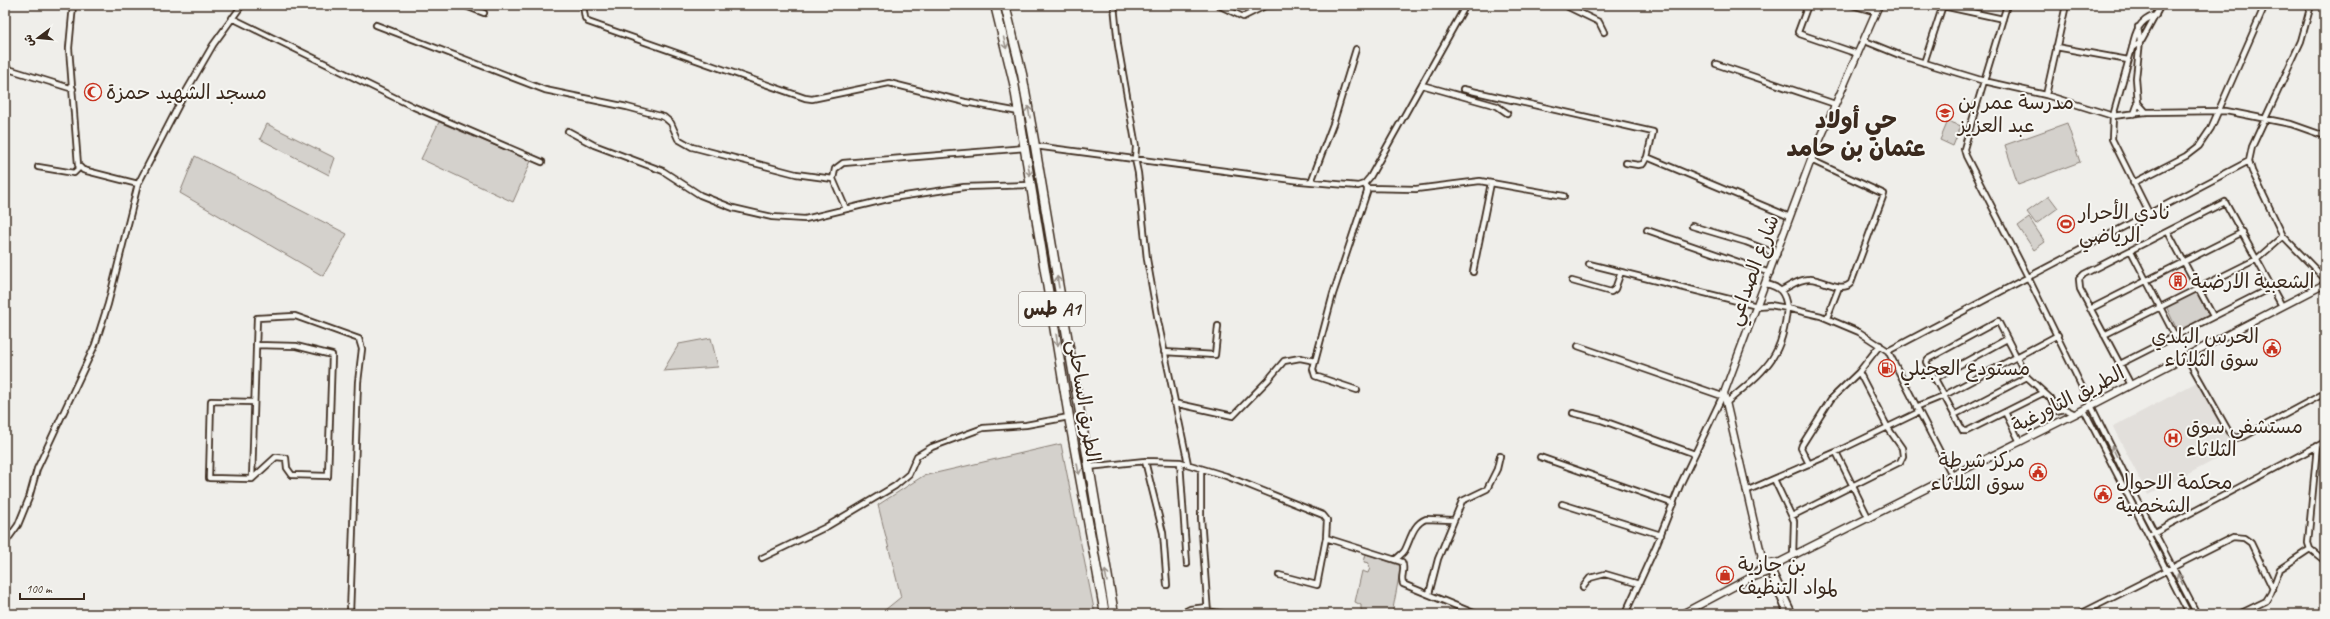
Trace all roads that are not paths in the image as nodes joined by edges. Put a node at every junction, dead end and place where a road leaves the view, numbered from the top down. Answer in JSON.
{"nodes":[{"id":1,"x":73,"y":5,"type":"edge"},
{"id":2,"x":242,"y":5,"type":"edge"},
{"id":3,"x":464,"y":5,"type":"edge"},
{"id":4,"x":583,"y":5,"type":"edge"},
{"id":5,"x":995,"y":5,"type":"edge"},
{"id":6,"x":1005,"y":5,"type":"edge"},
{"id":7,"x":1114,"y":5,"type":"edge"},
{"id":8,"x":1218,"y":5,"type":"edge"},
{"id":9,"x":1283,"y":5,"type":"edge"},
{"id":10,"x":1466,"y":5,"type":"edge"},
{"id":11,"x":1564,"y":5,"type":"edge"},
{"id":12,"x":1808,"y":5,"type":"edge"},
{"id":13,"x":1852,"y":5,"type":"edge"},
{"id":14,"x":1879,"y":5,"type":"edge"},
{"id":15,"x":2007,"y":5,"type":"edge"},
{"id":16,"x":2066,"y":5,"type":"edge"},
{"id":17,"x":2161,"y":5,"type":"edge"},
{"id":18,"x":2265,"y":5,"type":"edge"},
{"id":19,"x":2311,"y":5,"type":"edge"},
{"id":20,"x":1943,"y":6,"type":"edge"},
{"id":21,"x":1876,"y":12,"type":"junction"},
{"id":22,"x":484,"y":13,"type":"dead end"},
{"id":23,"x":2156,"y":16,"type":"junction"},
{"id":24,"x":232,"y":18,"type":"junction"},
{"id":25,"x":2003,"y":19,"type":"junction"},
{"id":26,"x":376,"y":25,"type":"dead end"},
{"id":27,"x":2138,"y":27,"type":"junction"},
{"id":28,"x":1604,"y":32,"type":"dead end"},
{"id":29,"x":1864,"y":41,"type":"junction"},
{"id":30,"x":2140,"y":41,"type":"junction"},
{"id":31,"x":2056,"y":47,"type":"junction"},
{"id":32,"x":2132,"y":48,"type":"junction"},
{"id":33,"x":1356,"y":49,"type":"dead end"},
{"id":34,"x":1858,"y":54,"type":"junction"},
{"id":35,"x":2128,"y":60,"type":"junction"},
{"id":36,"x":1924,"y":63,"type":"junction"},
{"id":37,"x":1716,"y":64,"type":"dead end"},
{"id":38,"x":5,"y":68,"type":"edge"},
{"id":39,"x":1984,"y":81,"type":"junction"},
{"id":40,"x":1422,"y":86,"type":"junction"},
{"id":41,"x":73,"y":89,"type":"junction"},
{"id":42,"x":1463,"y":89,"type":"dead end"},
{"id":43,"x":2046,"y":95,"type":"junction"},
{"id":44,"x":2138,"y":103,"type":"junction"},
{"id":45,"x":1836,"y":104,"type":"junction"},
{"id":46,"x":1019,"y":112,"type":"junction"},
{"id":47,"x":2146,"y":112,"type":"junction"},
{"id":48,"x":2216,"y":112,"type":"junction"},
{"id":49,"x":1507,"y":113,"type":"dead end"},
{"id":50,"x":2134,"y":114,"type":"junction"},
{"id":51,"x":2113,"y":116,"type":"junction"},
{"id":52,"x":2266,"y":118,"type":"junction"},
{"id":53,"x":568,"y":131,"type":"dead end"},
{"id":54,"x":2325,"y":136,"type":"edge"},
{"id":55,"x":1035,"y":146,"type":"junction"},
{"id":56,"x":1025,"y":148,"type":"junction"},
{"id":57,"x":1647,"y":157,"type":"junction"},
{"id":58,"x":1135,"y":159,"type":"junction"},
{"id":59,"x":1811,"y":160,"type":"junction"},
{"id":60,"x":2249,"y":161,"type":"junction"},
{"id":61,"x":542,"y":162,"type":"dead end"},
{"id":62,"x":1626,"y":163,"type":"dead end"},
{"id":63,"x":38,"y":166,"type":"dead end"},
{"id":64,"x":80,"y":168,"type":"junction"},
{"id":65,"x":833,"y":179,"type":"junction"},
{"id":66,"x":1311,"y":182,"type":"junction"},
{"id":67,"x":1491,"y":183,"type":"junction"},
{"id":68,"x":2133,"y":183,"type":"junction"},
{"id":69,"x":138,"y":184,"type":"junction"},
{"id":70,"x":1032,"y":185,"type":"junction"},
{"id":71,"x":1366,"y":186,"type":"junction"},
{"id":72,"x":1564,"y":196,"type":"dead end"},
{"id":73,"x":846,"y":209,"type":"junction"},
{"id":74,"x":2149,"y":213,"type":"junction"},
{"id":75,"x":1790,"y":217,"type":"junction"},
{"id":76,"x":1692,"y":226,"type":"dead end"},
{"id":77,"x":1647,"y":230,"type":"dead end"},
{"id":78,"x":2168,"y":232,"type":"junction"},
{"id":79,"x":2243,"y":232,"type":"junction"},
{"id":80,"x":2283,"y":236,"type":"junction"},
{"id":81,"x":2132,"y":251,"type":"junction"},
{"id":82,"x":1053,"y":254,"type":"junction"},
{"id":83,"x":1777,"y":254,"type":"junction"},
{"id":84,"x":1043,"y":256,"type":"junction"},
{"id":85,"x":2257,"y":259,"type":"junction"},
{"id":86,"x":2184,"y":262,"type":"junction"},
{"id":87,"x":1589,"y":264,"type":"dead end"},
{"id":88,"x":1473,"y":272,"type":"dead end"},
{"id":89,"x":1621,"y":272,"type":"junction"},
{"id":90,"x":1770,"y":274,"type":"junction"},
{"id":91,"x":2028,"y":277,"type":"junction"},
{"id":92,"x":2325,"y":279,"type":"edge"},
{"id":93,"x":1572,"y":281,"type":"dead end"},
{"id":94,"x":2147,"y":281,"type":"junction"},
{"id":95,"x":1766,"y":284,"type":"junction"},
{"id":96,"x":2325,"y":284,"type":"edge"},
{"id":97,"x":1840,"y":287,"type":"junction"},
{"id":98,"x":2272,"y":287,"type":"junction"},
{"id":99,"x":2198,"y":288,"type":"junction"},
{"id":100,"x":1782,"y":290,"type":"junction"},
{"id":101,"x":1757,"y":306,"type":"junction"},
{"id":102,"x":2282,"y":306,"type":"junction"},
{"id":103,"x":1787,"y":308,"type":"junction"},
{"id":104,"x":2161,"y":308,"type":"junction"},
{"id":105,"x":2090,"y":309,"type":"junction"},
{"id":106,"x":2213,"y":316,"type":"junction"},
{"id":107,"x":1827,"y":318,"type":"junction"},
{"id":108,"x":1218,"y":326,"type":"dead end"},
{"id":109,"x":2058,"y":335,"type":"junction"},
{"id":110,"x":2104,"y":335,"type":"junction"},
{"id":111,"x":2175,"y":336,"type":"junction"},
{"id":112,"x":2007,"y":339,"type":"junction"},
{"id":113,"x":256,"y":345,"type":"junction"},
{"id":114,"x":1880,"y":345,"type":"junction"},
{"id":115,"x":1578,"y":346,"type":"dead end"},
{"id":116,"x":1888,"y":351,"type":"junction"},
{"id":117,"x":1164,"y":352,"type":"junction"},
{"id":118,"x":2186,"y":356,"type":"junction"},
{"id":119,"x":2015,"y":358,"type":"junction"},
{"id":120,"x":1315,"y":361,"type":"junction"},
{"id":121,"x":2120,"y":364,"type":"junction"},
{"id":122,"x":1859,"y":372,"type":"junction"},
{"id":123,"x":2027,"y":377,"type":"junction"},
{"id":124,"x":1934,"y":379,"type":"junction"},
{"id":125,"x":2131,"y":385,"type":"junction"},
{"id":126,"x":1357,"y":390,"type":"dead end"},
{"id":127,"x":2043,"y":393,"type":"junction"},
{"id":128,"x":2325,"y":393,"type":"edge"},
{"id":129,"x":1723,"y":395,"type":"junction"},
{"id":130,"x":1943,"y":396,"type":"junction"},
{"id":131,"x":254,"y":402,"type":"junction"},
{"id":132,"x":1174,"y":403,"type":"junction"},
{"id":133,"x":1726,"y":403,"type":"junction"},
{"id":134,"x":1916,"y":406,"type":"junction"},
{"id":135,"x":2091,"y":406,"type":"junction"},
{"id":136,"x":2084,"y":410,"type":"junction"},
{"id":137,"x":1919,"y":412,"type":"junction"},
{"id":138,"x":2005,"y":412,"type":"junction"},
{"id":139,"x":1573,"y":413,"type":"dead end"},
{"id":140,"x":2075,"y":414,"type":"junction"},
{"id":141,"x":1954,"y":415,"type":"junction"},
{"id":142,"x":1069,"y":417,"type":"junction"},
{"id":143,"x":1888,"y":428,"type":"junction"},
{"id":144,"x":2020,"y":442,"type":"junction"},
{"id":145,"x":2325,"y":442,"type":"edge"},
{"id":146,"x":2317,"y":446,"type":"junction"},
{"id":147,"x":1836,"y":452,"type":"junction"},
{"id":148,"x":1694,"y":454,"type":"junction"},
{"id":149,"x":1500,"y":456,"type":"dead end"},
{"id":150,"x":1540,"y":457,"type":"dead end"},
{"id":151,"x":1145,"y":461,"type":"junction"},
{"id":152,"x":1180,"y":462,"type":"junction"},
{"id":153,"x":1188,"y":464,"type":"junction"},
{"id":154,"x":1809,"y":464,"type":"junction"},
{"id":155,"x":1088,"y":467,"type":"junction"},
{"id":156,"x":1201,"y":469,"type":"junction"},
{"id":157,"x":1953,"y":477,"type":"junction"},
{"id":158,"x":252,"y":479,"type":"junction"},
{"id":159,"x":1774,"y":479,"type":"junction"},
{"id":160,"x":1852,"y":485,"type":"junction"},
{"id":161,"x":1746,"y":491,"type":"junction"},
{"id":162,"x":1562,"y":504,"type":"dead end"},
{"id":163,"x":1674,"y":504,"type":"junction"},
{"id":164,"x":1792,"y":516,"type":"junction"},
{"id":165,"x":1869,"y":519,"type":"junction"},
{"id":166,"x":1454,"y":520,"type":"junction"},
{"id":167,"x":2155,"y":531,"type":"junction"},
{"id":168,"x":1661,"y":535,"type":"junction"},
{"id":169,"x":2149,"y":535,"type":"junction"},
{"id":170,"x":1326,"y":538,"type":"junction"},
{"id":171,"x":5,"y":543,"type":"edge"},
{"id":172,"x":2310,"y":549,"type":"junction"},
{"id":173,"x":1793,"y":556,"type":"junction"},
{"id":174,"x":762,"y":558,"type":"dead end"},
{"id":175,"x":1396,"y":559,"type":"junction"},
{"id":176,"x":2325,"y":561,"type":"edge"},
{"id":177,"x":1187,"y":564,"type":"dead end"},
{"id":178,"x":2174,"y":568,"type":"junction"},
{"id":179,"x":1769,"y":569,"type":"junction"},
{"id":180,"x":2167,"y":571,"type":"junction"},
{"id":181,"x":1280,"y":575,"type":"dead end"},
{"id":182,"x":1639,"y":584,"type":"junction"},
{"id":183,"x":1167,"y":585,"type":"dead end"},
{"id":184,"x":1583,"y":587,"type":"dead end"},
{"id":185,"x":2273,"y":589,"type":"junction"},
{"id":186,"x":1429,"y":594,"type":"junction"},
{"id":187,"x":1207,"y":611,"type":"edge"},
{"id":188,"x":350,"y":614,"type":"edge"},
{"id":189,"x":1105,"y":614,"type":"edge"},
{"id":190,"x":1114,"y":614,"type":"edge"},
{"id":191,"x":1180,"y":614,"type":"edge"},
{"id":192,"x":1224,"y":614,"type":"edge"},
{"id":193,"x":1476,"y":614,"type":"edge"},
{"id":194,"x":1625,"y":614,"type":"edge"},
{"id":195,"x":1682,"y":614,"type":"edge"},
{"id":196,"x":1787,"y":614,"type":"edge"},
{"id":197,"x":1793,"y":614,"type":"edge"},
{"id":198,"x":2080,"y":614,"type":"edge"},
{"id":199,"x":2189,"y":614,"type":"edge"},
{"id":200,"x":2197,"y":614,"type":"edge"},
{"id":201,"x":2239,"y":614,"type":"edge"}],
"edges":[{"from":1,"to":41,"type":"street"},
{"from":2,"to":24,"type":"street"},
{"from":3,"to":22,"type":"street"},
{"from":4,"to":46,"type":"street"},
{"from":5,"to":46,"type":"highway","name":"الطريق الساحلى","number":"طس A1","one_way":true},
{"from":55,"to":6,"type":"highway","name":"الطريق الساحلى","one_way":true},
{"from":7,"to":58,"type":"street"},
{"from":8,"to":9,"type":"street"},
{"from":10,"to":40,"type":"street"},
{"from":11,"to":28,"type":"street"},
{"from":12,"to":34,"type":"street"},
{"from":13,"to":21,"type":"street"},
{"from":14,"to":21,"type":"street","name":"شارع الصداعي"},
{"from":15,"to":25,"type":"street"},
{"from":16,"to":31,"type":"street"},
{"from":17,"to":23,"type":"street"},
{"from":18,"to":48,"type":"street"},
{"from":19,"to":52,"type":"street"},
{"from":20,"to":25,"type":"street"},
{"from":20,"to":36,"type":"street"},
{"from":21,"to":29,"type":"street","name":"شارع الصداعي"},
{"from":23,"to":27,"type":"street"},
{"from":23,"to":30,"type":"street"},
{"from":24,"to":61,"type":"street"},
{"from":24,"to":69,"type":"street"},
{"from":25,"to":39,"type":"street"},
{"from":26,"to":65,"type":"street"},
{"from":27,"to":30,"type":"street"},
{"from":27,"to":32,"type":"street"},
{"from":29,"to":34,"type":"street","name":"شارع الصداعي"},
{"from":29,"to":36,"type":"street"},
{"from":30,"to":32,"type":"street"},
{"from":30,"to":44,"type":"street"},
{"from":31,"to":35,"type":"street"},
{"from":31,"to":43,"type":"street"},
{"from":32,"to":35,"type":"street"},
{"from":33,"to":66,"type":"street"},
{"from":34,"to":45,"type":"street","name":"شارع الصداعي"},
{"from":35,"to":51,"type":"street"},
{"from":36,"to":39,"type":"street"},
{"from":37,"to":45,"type":"street"},
{"from":38,"to":41,"type":"street"},
{"from":39,"to":43,"type":"street"},
{"from":39,"to":91,"type":"street"},
{"from":40,"to":49,"type":"street"},
{"from":40,"to":71,"type":"street"},
{"from":41,"to":64,"type":"street"},
{"from":42,"to":57,"type":"street"},
{"from":43,"to":51,"type":"street"},
{"from":44,"to":47,"type":"street"},
{"from":44,"to":50,"type":"street"},
{"from":45,"to":59,"type":"street","name":"شارع الصداعي"},
{"from":46,"to":56,"type":"highway","name":"الطريق الساحلى","number":"طس A1"},
{"from":47,"to":48,"type":"street"},
{"from":47,"to":50,"type":"street"},
{"from":48,"to":52,"type":"street"},
{"from":48,"to":68,"type":"street"},
{"from":50,"to":51,"type":"street"},
{"from":51,"to":68,"type":"street"},
{"from":52,"to":54,"type":"street"},
{"from":52,"to":60,"type":"street"},
{"from":53,"to":73,"type":"street"},
{"from":55,"to":58,"type":"street"},
{"from":55,"to":82,"type":"highway","name":"الطريق الساحلى"},
{"from":56,"to":65,"type":"street"},
{"from":56,"to":70,"type":"highway","name":"الطريق الساحلى","number":"طس A1","one_way":true},
{"from":57,"to":62,"type":"street"},
{"from":57,"to":75,"type":"street"},
{"from":58,"to":66,"type":"street"},
{"from":58,"to":117,"type":"street"},
{"from":59,"to":75,"type":"street","name":"شارع الصداعي"},
{"from":59,"to":97,"type":"street"},
{"from":60,"to":74,"type":"street"},
{"from":60,"to":80,"type":"street"},
{"from":63,"to":64,"type":"street"},
{"from":64,"to":69,"type":"street"},
{"from":65,"to":73,"type":"street"},
{"from":66,"to":71,"type":"street"},
{"from":67,"to":71,"type":"street"},
{"from":67,"to":72,"type":"street"},
{"from":67,"to":88,"type":"street"},
{"from":68,"to":74,"type":"street"},
{"from":69,"to":171,"type":"street"},
{"from":70,"to":73,"type":"street"},
{"from":70,"to":84,"type":"highway","name":"الطريق الساحلى","number":"طس A1"},
{"from":71,"to":120,"type":"street"},
{"from":74,"to":91,"type":"street"},
{"from":75,"to":83,"type":"street","name":"شارع الصداعي"},
{"from":76,"to":83,"type":"street"},
{"from":77,"to":90,"type":"street"},
{"from":78,"to":79,"type":"street"},
{"from":78,"to":81,"type":"street"},
{"from":78,"to":86,"type":"street"},
{"from":79,"to":85,"type":"street"},
{"from":79,"to":86,"type":"street"},
{"from":80,"to":85,"type":"street"},
{"from":80,"to":92,"type":"street"},
{"from":81,"to":94,"type":"street"},
{"from":81,"to":105,"type":"street"},
{"from":82,"to":84,"type":"highway"},
{"from":155,"to":82,"type":"highway","name":"الطريق الساحلى","one_way":true},
{"from":83,"to":90,"type":"street","name":"شارع الصداعي"},
{"from":84,"to":142,"type":"highway","name":"الطريق الساحلى","number":"طس A1","one_way":true},
{"from":85,"to":98,"type":"street"},
{"from":85,"to":99,"type":"street"},
{"from":86,"to":94,"type":"street"},
{"from":86,"to":99,"type":"street"},
{"from":87,"to":89,"type":"street"},
{"from":89,"to":93,"type":"street"},
{"from":89,"to":101,"type":"street"},
{"from":90,"to":95,"type":"street","name":"شارع الصداعي"},
{"from":91,"to":109,"type":"street"},
{"from":91,"to":116,"type":"street"},
{"from":94,"to":104,"type":"street"},
{"from":94,"to":105,"type":"street"},
{"from":95,"to":100,"type":"street"},
{"from":95,"to":101,"type":"street","name":"شارع الصداعي"},
{"from":96,"to":102,"type":"street","name":"الطريق التاورغية"},
{"from":97,"to":100,"type":"street"},
{"from":97,"to":107,"type":"street"},
{"from":98,"to":102,"type":"street"},
{"from":98,"to":106,"type":"street"},
{"from":99,"to":104,"type":"street"},
{"from":99,"to":106,"type":"street"},
{"from":100,"to":103,"type":"street"},
{"from":101,"to":103,"type":"street"},
{"from":101,"to":129,"type":"street","name":"شارع الصداعي"},
{"from":102,"to":118,"type":"street","name":"الطريق التاورغية"},
{"from":103,"to":107,"type":"street"},
{"from":103,"to":133,"type":"street"},
{"from":104,"to":110,"type":"street"},
{"from":104,"to":111,"type":"street"},
{"from":105,"to":110,"type":"street"},
{"from":106,"to":111,"type":"street"},
{"from":107,"to":114,"type":"street"},
{"from":108,"to":117,"type":"street"},
{"from":109,"to":119,"type":"street"},
{"from":109,"to":135,"type":"street"},
{"from":110,"to":121,"type":"street"},
{"from":111,"to":121,"type":"street"},
{"from":112,"to":119,"type":"street"},
{"from":112,"to":124,"type":"street"},
{"from":112,"to":124,"type":"street"},
{"from":113,"to":131,"type":"street"},
{"from":113,"to":158,"type":"street"},
{"from":113,"to":188,"type":"street"},
{"from":114,"to":116,"type":"street"},
{"from":114,"to":122,"type":"street"},
{"from":115,"to":129,"type":"street"},
{"from":116,"to":134,"type":"street"},
{"from":117,"to":132,"type":"street"},
{"from":118,"to":125,"type":"street","name":"الطريق التاورغية"},
{"from":118,"to":128,"type":"street"},
{"from":119,"to":123,"type":"street"},
{"from":119,"to":130,"type":"street"},
{"from":120,"to":126,"type":"street"},
{"from":120,"to":132,"type":"street"},
{"from":121,"to":125,"type":"street"},
{"from":122,"to":143,"type":"street"},
{"from":122,"to":154,"type":"street"},
{"from":123,"to":127,"type":"street"},
{"from":123,"to":141,"type":"street"},
{"from":124,"to":130,"type":"street"},
{"from":125,"to":135,"type":"street","name":"الطريق التاورغية"},
{"from":127,"to":138,"type":"street"},
{"from":127,"to":140,"type":"street"},
{"from":129,"to":133,"type":"street"},
{"from":129,"to":148,"type":"street"},
{"from":130,"to":134,"type":"street"},
{"from":130,"to":141,"type":"street"},
{"from":131,"to":158,"type":"street"},
{"from":131,"to":158,"type":"street"},
{"from":132,"to":153,"type":"street"},
{"from":133,"to":161,"type":"street"},
{"from":134,"to":137,"type":"street"},
{"from":135,"to":136,"type":"street","name":"الطريق التاورغية"},
{"from":167,"to":135,"type":"street","one_way":true},
{"from":136,"to":140,"type":"street","name":"الطريق التاورغية"},
{"from":136,"to":169,"type":"street"},
{"from":137,"to":143,"type":"street"},
{"from":137,"to":157,"type":"street"},
{"from":138,"to":141,"type":"street"},
{"from":138,"to":144,"type":"street"},
{"from":139,"to":148,"type":"street"},
{"from":140,"to":144,"type":"street","name":"الطريق التاورغية"},
{"from":142,"to":174,"type":"street"},
{"from":142,"to":189,"type":"highway","name":"الطريق الساحلى","number":"طس A1","one_way":true},
{"from":143,"to":147,"type":"street"},
{"from":143,"to":160,"type":"street"},
{"from":144,"to":157,"type":"street","name":"الطريق التاورغية"},
{"from":145,"to":146,"type":"street"},
{"from":146,"to":167,"type":"street"},
{"from":146,"to":172,"type":"street"},
{"from":147,"to":154,"type":"street"},
{"from":147,"to":160,"type":"street"},
{"from":148,"to":163,"type":"street"},
{"from":149,"to":166,"type":"street"},
{"from":150,"to":163,"type":"street"},
{"from":151,"to":152,"type":"street"},
{"from":151,"to":155,"type":"street"},
{"from":151,"to":183,"type":"street"},
{"from":152,"to":153,"type":"street"},
{"from":152,"to":177,"type":"street"},
{"from":153,"to":156,"type":"street"},
{"from":154,"to":159,"type":"street"},
{"from":190,"to":155,"type":"highway","name":"الطريق الساحلى","one_way":true},
{"from":156,"to":170,"type":"street"},
{"from":156,"to":187,"type":"street"},
{"from":157,"to":165,"type":"street","name":"الطريق التاورغية"},
{"from":159,"to":161,"type":"street"},
{"from":159,"to":164,"type":"street"},
{"from":160,"to":164,"type":"street"},
{"from":160,"to":165,"type":"street"},
{"from":161,"to":179,"type":"street"},
{"from":162,"to":168,"type":"street"},
{"from":163,"to":168,"type":"street"},
{"from":164,"to":173,"type":"street"},
{"from":165,"to":173,"type":"street","name":"الطريق التاورغية"},
{"from":166,"to":175,"type":"street"},
{"from":166,"to":186,"type":"street"},
{"from":167,"to":169,"type":"street"},
{"from":167,"to":178,"type":"street"},
{"from":168,"to":182,"type":"street"},
{"from":169,"to":180,"type":"street"},
{"from":170,"to":175,"type":"street"},
{"from":170,"to":181,"type":"street"},
{"from":172,"to":176,"type":"street"},
{"from":172,"to":185,"type":"street"},
{"from":173,"to":179,"type":"street","name":"الطريق التاورغية"},
{"from":175,"to":186,"type":"street"},
{"from":178,"to":180,"type":"street"},
{"from":178,"to":185,"type":"street"},
{"from":200,"to":178,"type":"street","one_way":true},
{"from":179,"to":195,"type":"street","name":"الطريق التاورغية"},
{"from":179,"to":196,"type":"street"},
{"from":179,"to":197,"type":"street"},
{"from":180,"to":198,"type":"street"},
{"from":180,"to":199,"type":"street"},
{"from":182,"to":184,"type":"street"},
{"from":182,"to":194,"type":"street"},
{"from":185,"to":201,"type":"street"},
{"from":186,"to":193,"type":"street"},
{"from":187,"to":191,"type":"street"},
{"from":187,"to":192,"type":"street"}]}
